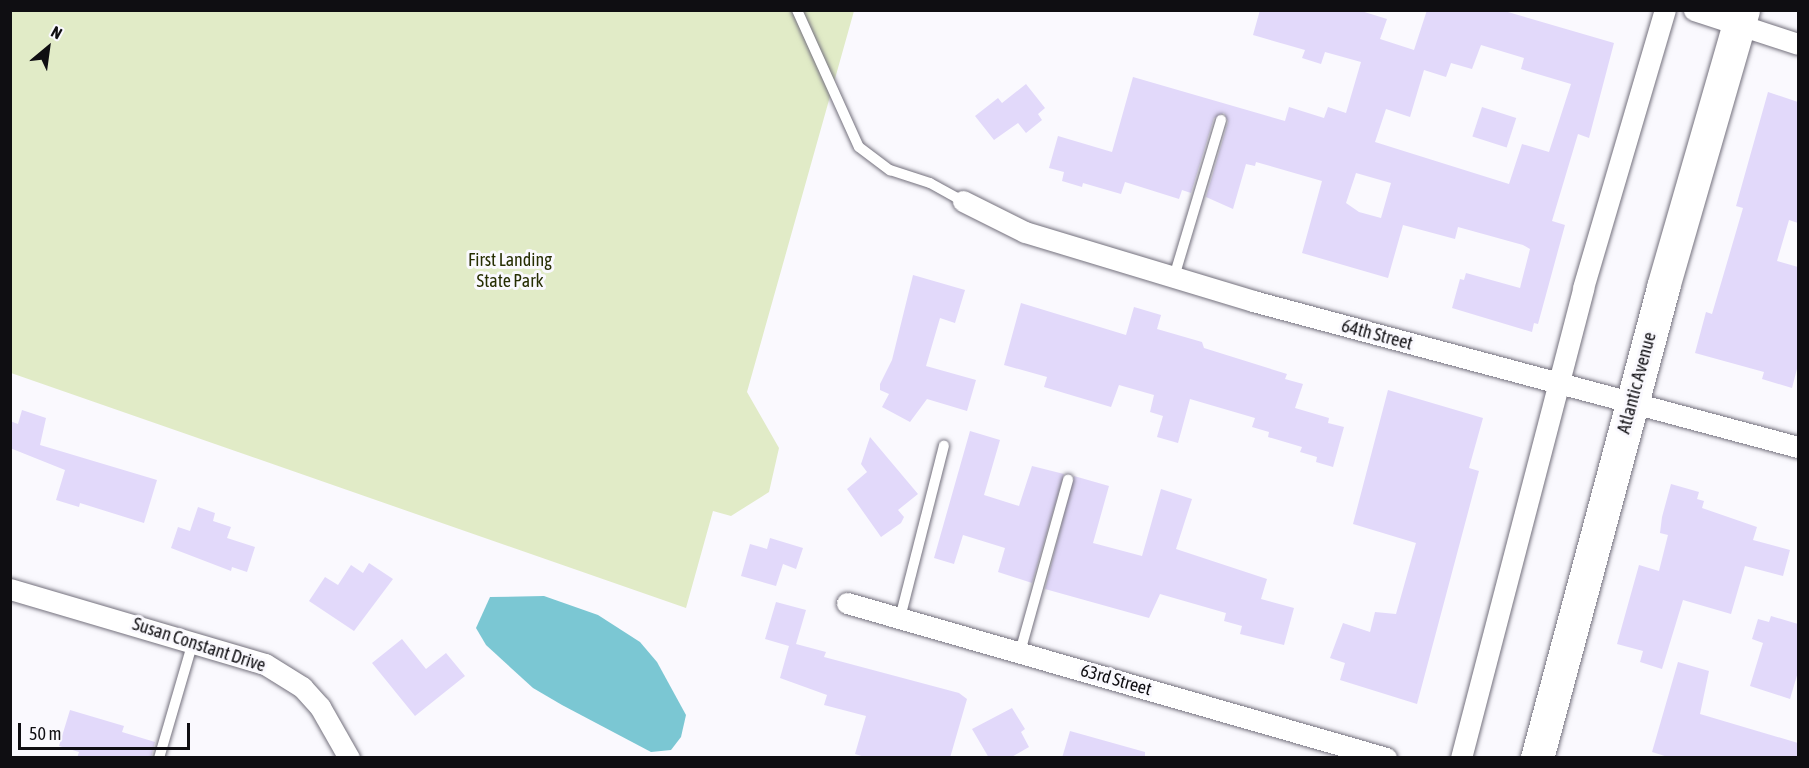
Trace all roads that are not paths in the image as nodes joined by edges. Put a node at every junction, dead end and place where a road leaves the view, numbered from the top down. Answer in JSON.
{"nodes":[{"id":1,"x":798,"y":10,"type":"edge"},
{"id":2,"x":1665,"y":10,"type":"edge"},
{"id":3,"x":1694,"y":10,"type":"edge"},
{"id":4,"x":1741,"y":18,"type":"edge"},
{"id":5,"x":1798,"y":44,"type":"edge"},
{"id":6,"x":1221,"y":120,"type":"dead end"},
{"id":7,"x":963,"y":201,"type":"joint"},
{"id":8,"x":1174,"y":277,"type":"junction"},
{"id":9,"x":1557,"y":385,"type":"junction"},
{"id":10,"x":1631,"y":403,"type":"junction"},
{"id":11,"x":944,"y":446,"type":"dead end"},
{"id":12,"x":1798,"y":447,"type":"edge"},
{"id":13,"x":1068,"y":480,"type":"dead end"},
{"id":14,"x":10,"y":589,"type":"edge"},
{"id":15,"x":847,"y":603,"type":"dead end"},
{"id":16,"x":900,"y":618,"type":"junction"},
{"id":17,"x":193,"y":642,"type":"junction"},
{"id":18,"x":1020,"y":652,"type":"junction"},
{"id":19,"x":159,"y":758,"type":"edge"},
{"id":20,"x":349,"y":758,"type":"edge"},
{"id":21,"x":1386,"y":758,"type":"edge"},
{"id":22,"x":1461,"y":758,"type":"edge"},
{"id":23,"x":1537,"y":758,"type":"edge"}],
"edges":[{"from":1,"to":7,"type":"lane"},
{"from":2,"to":9,"type":"street"},
{"from":3,"to":4,"type":"street"},
{"from":4,"to":5,"type":"street"},
{"from":4,"to":10,"type":"highway","name":"Atlantic Avenue"},
{"from":6,"to":8,"type":"lane"},
{"from":7,"to":8,"type":"street","name":"64th Street"},
{"from":8,"to":9,"type":"street","name":"64th Street"},
{"from":9,"to":10,"type":"street","name":"64th Street"},
{"from":9,"to":22,"type":"street"},
{"from":10,"to":12,"type":"street","name":"64th Street"},
{"from":10,"to":23,"type":"highway","name":"Atlantic Avenue"},
{"from":11,"to":16,"type":"lane"},
{"from":13,"to":18,"type":"lane"},
{"from":14,"to":17,"type":"street","name":"Susan Constant Drive"},
{"from":15,"to":16,"type":"street","name":"63rd Street"},
{"from":16,"to":18,"type":"street","name":"63rd Street"},
{"from":17,"to":19,"type":"lane"},
{"from":17,"to":20,"type":"street","name":"Susan Constant Drive"},
{"from":18,"to":21,"type":"street","name":"63rd Street"}]}
